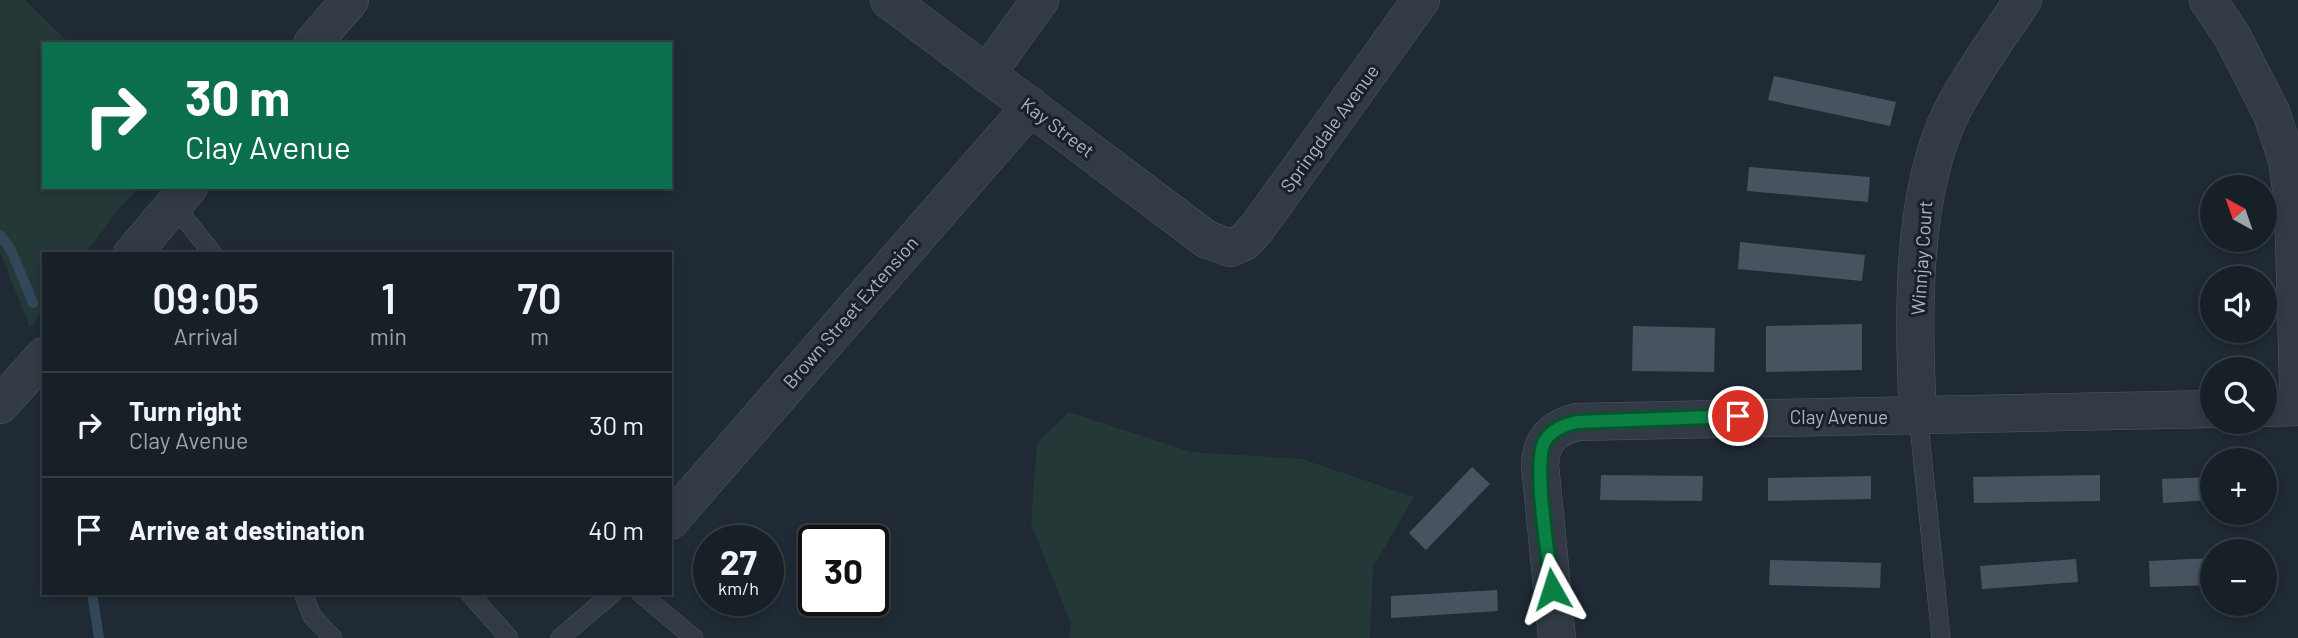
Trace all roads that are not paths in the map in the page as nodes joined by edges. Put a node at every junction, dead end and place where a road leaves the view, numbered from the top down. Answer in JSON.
{"nodes":[{"id":1,"x":349,"y":0,"type":"edge"},
{"id":2,"x":889,"y":0,"type":"edge"},
{"id":3,"x":1040,"y":0,"type":"edge"},
{"id":4,"x":1421,"y":0,"type":"edge"},
{"id":5,"x":2023,"y":0,"type":"edge"},
{"id":6,"x":2208,"y":0,"type":"edge"},
{"id":7,"x":314,"y":42,"type":"edge"},
{"id":8,"x":988,"y":72,"type":"junction"},
{"id":9,"x":1031,"y":106,"type":"junction"},
{"id":10,"x":181,"y":196,"type":"edge"},
{"id":11,"x":1230,"y":248,"type":"joint"},
{"id":12,"x":134,"y":252,"type":"edge"},
{"id":13,"x":212,"y":252,"type":"edge"},
{"id":14,"x":42,"y":358,"type":"edge"},
{"id":15,"x":2298,"y":384,"type":"edge"},
{"id":16,"x":0,"y":405,"type":"edge"},
{"id":17,"x":2298,"y":407,"type":"edge"},
{"id":18,"x":2277,"y":408,"type":"edge"},
{"id":19,"x":2200,"y":409,"type":"edge"},
{"id":20,"x":1918,"y":415,"type":"junction"},
{"id":21,"x":672,"y":519,"type":"edge"},
{"id":22,"x":304,"y":595,"type":"edge"},
{"id":23,"x":471,"y":595,"type":"edge"},
{"id":24,"x":611,"y":595,"type":"edge"},
{"id":25,"x":642,"y":595,"type":"edge"},
{"id":26,"x":333,"y":638,"type":"edge"},
{"id":27,"x":509,"y":638,"type":"edge"},
{"id":28,"x":560,"y":638,"type":"edge"},
{"id":29,"x":694,"y":638,"type":"edge"},
{"id":30,"x":1557,"y":638,"type":"edge"},
{"id":31,"x":1941,"y":638,"type":"edge"}],
"edges":[{"from":1,"to":7,"type":"street"},
{"from":2,"to":8,"type":"street","name":"Kay Street"},
{"from":3,"to":8,"type":"street"},
{"from":4,"to":11,"type":"street","name":"Springdale Avenue"},
{"from":5,"to":20,"type":"street","name":"Winnjay Court"},
{"from":6,"to":15,"type":"street"},
{"from":8,"to":9,"type":"street","name":"Kay Street"},
{"from":9,"to":11,"type":"street","name":"Kay Street"},
{"from":9,"to":21,"type":"street","name":"Brown Street Extension"},
{"from":10,"to":12,"type":"street"},
{"from":10,"to":13,"type":"lane"},
{"from":14,"to":16,"type":"street"},
{"from":17,"to":18,"type":"street"},
{"from":19,"to":20,"type":"street","name":"Clay Avenue"},
{"from":20,"to":30,"type":"street","name":"Clay Avenue"},
{"from":20,"to":31,"type":"lane"},
{"from":22,"to":26,"type":"lane"},
{"from":23,"to":27,"type":"lane"},
{"from":24,"to":28,"type":"lane"},
{"from":25,"to":29,"type":"lane"}]}
